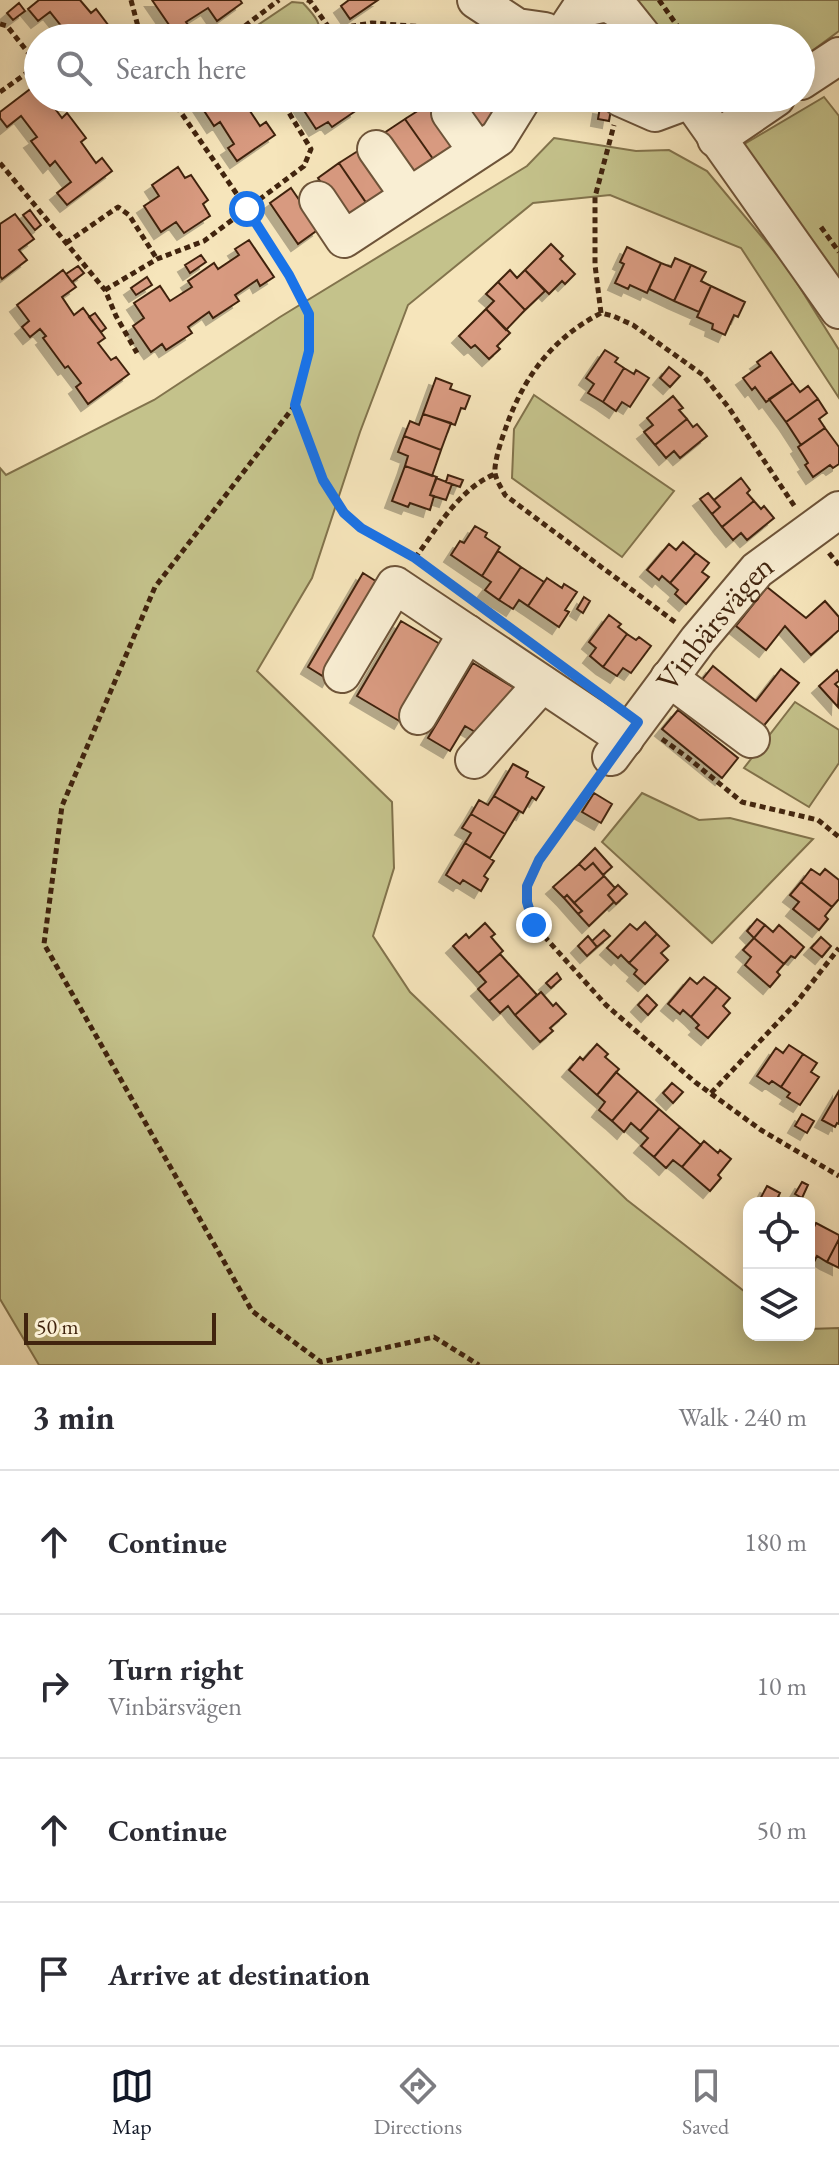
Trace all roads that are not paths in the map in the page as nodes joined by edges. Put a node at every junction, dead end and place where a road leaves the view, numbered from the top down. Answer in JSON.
{"nodes":[{"id":1,"x":470,"y":15,"type":"edge"},
{"id":2,"x":492,"y":24,"type":"edge"},
{"id":3,"x":570,"y":24,"type":"edge"},
{"id":4,"x":633,"y":24,"type":"edge"},
{"id":5,"x":839,"y":56,"type":"edge"},
{"id":6,"x":815,"y":72,"type":"edge"},
{"id":7,"x":514,"y":112,"type":"edge"},
{"id":8,"x":698,"y":112,"type":"edge"},
{"id":9,"x":756,"y":112,"type":"edge"},
{"id":10,"x":450,"y":113,"type":"dead end"},
{"id":11,"x":716,"y":139,"type":"junction"},
{"id":12,"x":376,"y":149,"type":"dead end"},
{"id":13,"x":477,"y":151,"type":"junction"},
{"id":14,"x":409,"y":196,"type":"junction"},
{"id":15,"x":318,"y":200,"type":"dead end"},
{"id":16,"x":839,"y":310,"type":"edge"},
{"id":17,"x":825,"y":520,"type":"edge"},
{"id":18,"x":467,"y":633,"type":"junction"},
{"id":19,"x":342,"y":674,"type":"dead end"},
{"id":20,"x":669,"y":678,"type":"junction"},
{"id":21,"x":542,"y":684,"type":"junction"},
{"id":22,"x":418,"y":716,"type":"dead end"},
{"id":23,"x":751,"y":739,"type":"dead end"},
{"id":24,"x":474,"y":760,"type":"dead end"}],
"edges":[{"from":1,"to":2,"type":"street"},
{"from":3,"to":4,"type":"street"},
{"from":5,"to":6,"type":"street"},
{"from":7,"to":13,"type":"street"},
{"from":8,"to":11,"type":"street"},
{"from":9,"to":11,"type":"street"},
{"from":10,"to":13,"type":"street"},
{"from":11,"to":16,"type":"street"},
{"from":12,"to":14,"type":"street"},
{"from":13,"to":14,"type":"street"},
{"from":14,"to":15,"type":"street"},
{"from":17,"to":20,"type":"street","name":"Vinbärsvägen"},
{"from":18,"to":19,"type":"street"},
{"from":18,"to":21,"type":"street"},
{"from":18,"to":22,"type":"street"},
{"from":20,"to":21,"type":"street","name":"Vinbärsvägen"},
{"from":20,"to":23,"type":"street"},
{"from":21,"to":24,"type":"street"}]}
